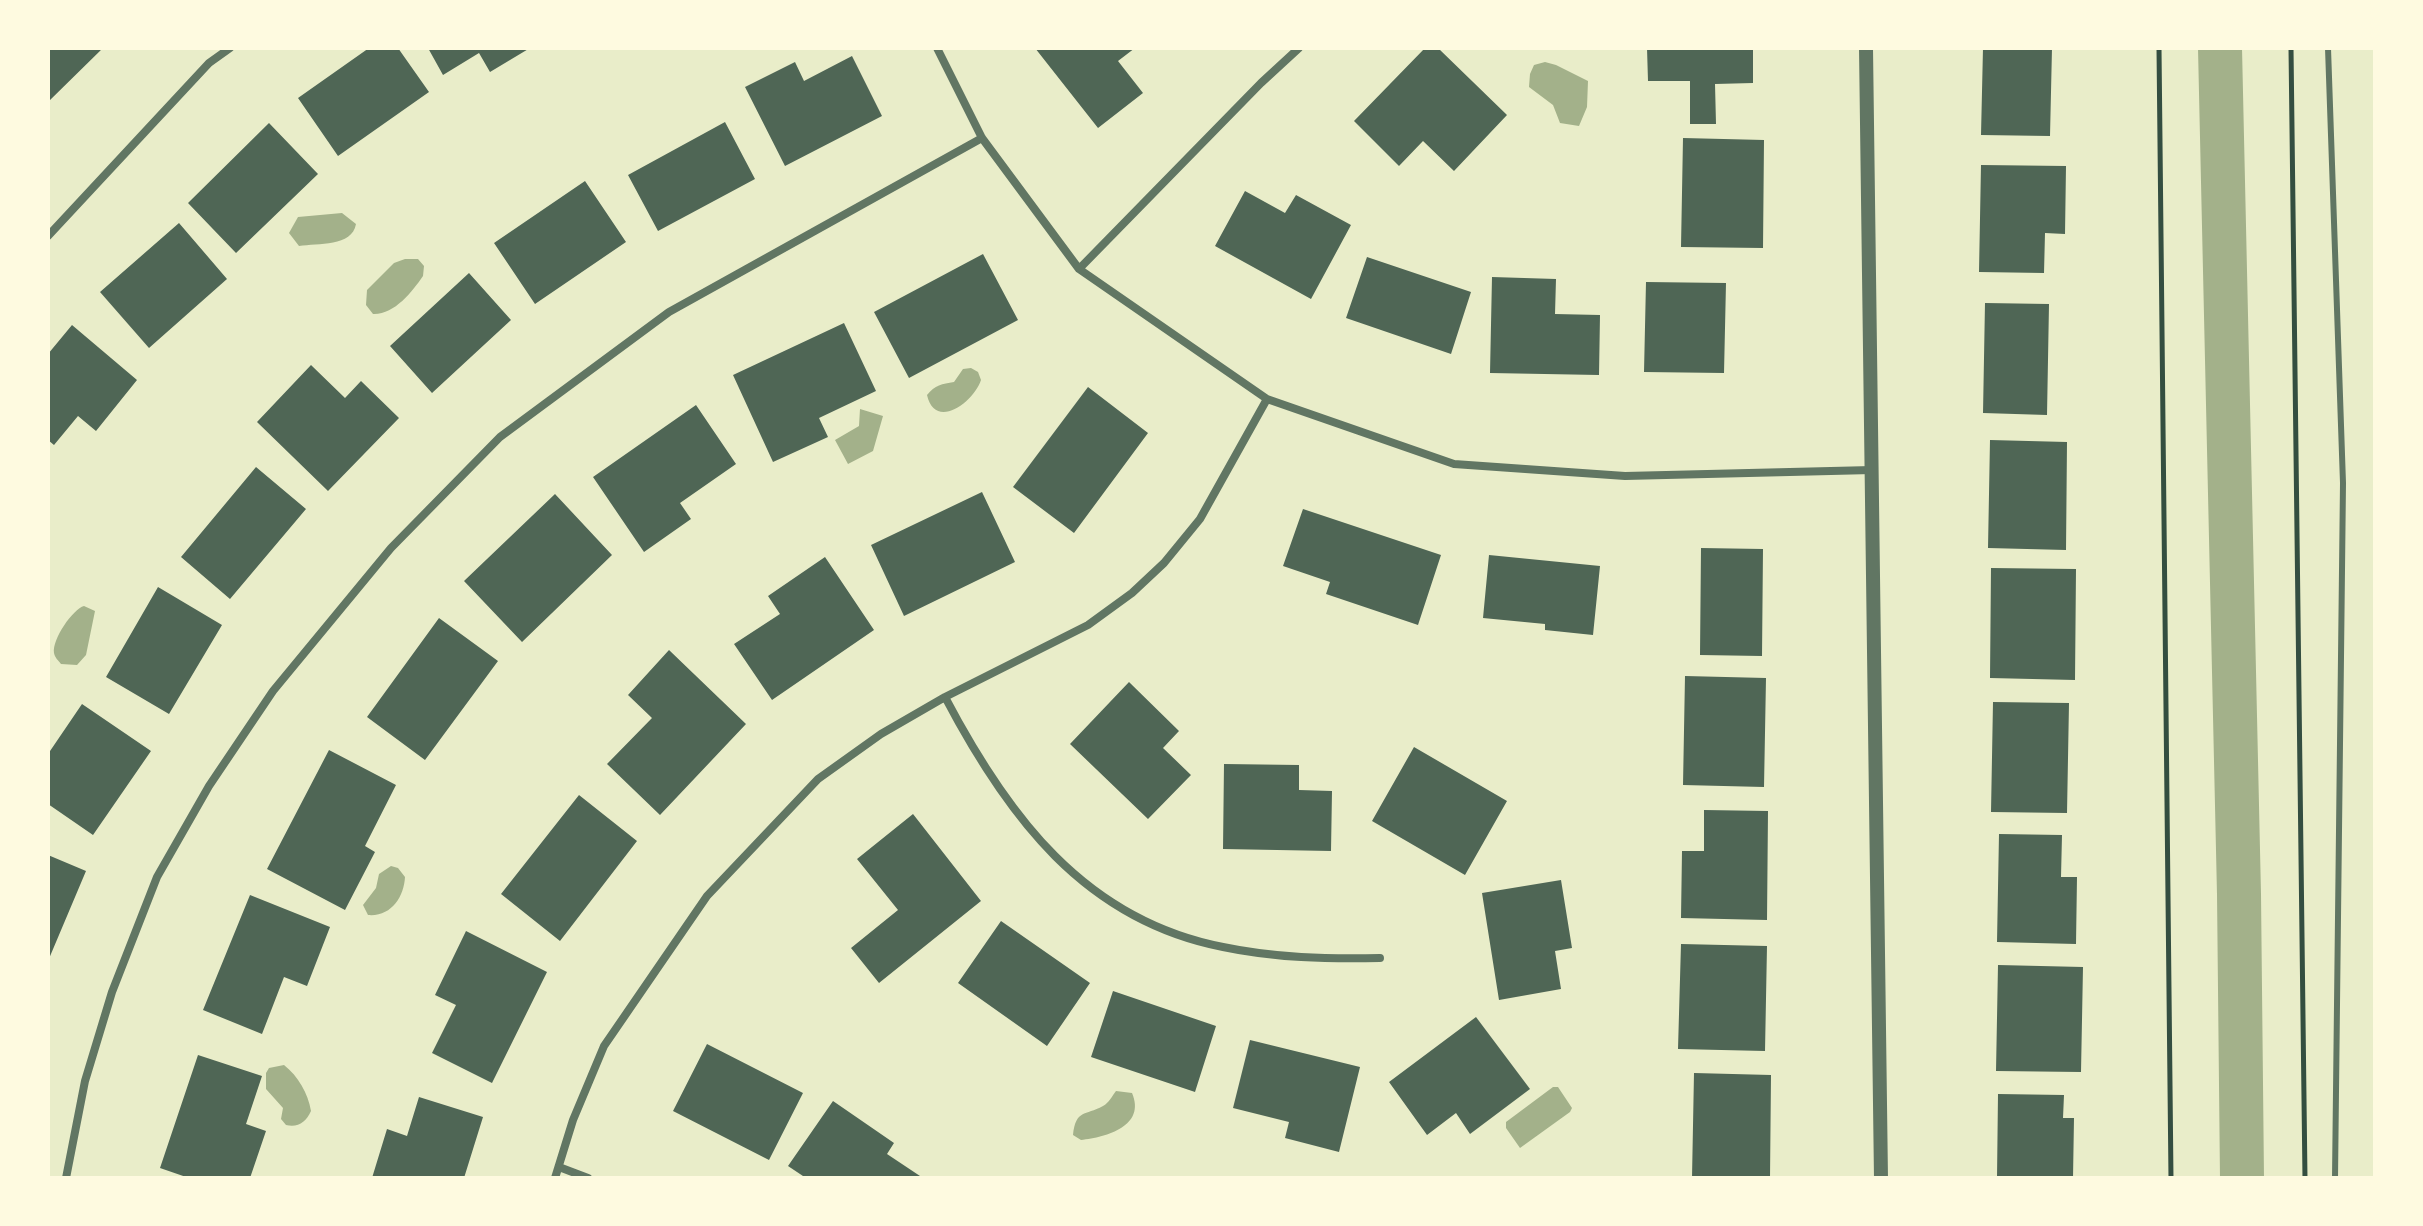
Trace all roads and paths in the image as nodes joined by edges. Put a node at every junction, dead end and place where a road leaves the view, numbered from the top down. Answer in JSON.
{"nodes":[{"id":1,"x":230,"y":48,"type":"edge"},
{"id":2,"x":937,"y":48,"type":"edge"},
{"id":3,"x":1299,"y":48,"type":"edge"},
{"id":4,"x":1866,"y":48,"type":"edge"},
{"id":5,"x":2159,"y":48,"type":"edge"},
{"id":6,"x":2291,"y":48,"type":"edge"},
{"id":7,"x":2328,"y":48,"type":"edge"},
{"id":8,"x":982,"y":138,"type":"junction"},
{"id":9,"x":48,"y":236,"type":"edge"},
{"id":10,"x":1079,"y":269,"type":"junction"},
{"id":11,"x":1267,"y":399,"type":"junction"},
{"id":12,"x":1872,"y":470,"type":"junction"},
{"id":13,"x":945,"y":697,"type":"junction"},
{"id":14,"x":1380,"y":958,"type":"dead end"},
{"id":15,"x":559,"y":1167,"type":"junction"},
{"id":16,"x":66,"y":1178,"type":"edge"},
{"id":17,"x":555,"y":1178,"type":"edge"},
{"id":18,"x":588,"y":1178,"type":"edge"},
{"id":19,"x":1881,"y":1178,"type":"edge"},
{"id":20,"x":2171,"y":1178,"type":"edge"},
{"id":21,"x":2305,"y":1178,"type":"edge"},
{"id":22,"x":2335,"y":1178,"type":"edge"}],
"edges":[{"from":1,"to":9,"type":"street"},
{"from":2,"to":8,"type":"street"},
{"from":3,"to":10,"type":"street"},
{"from":4,"to":12,"type":"street"},
{"from":5,"to":20,"type":"path"},
{"from":6,"to":21,"type":"path"},
{"from":7,"to":22,"type":"lane"},
{"from":8,"to":10,"type":"street"},
{"from":8,"to":16,"type":"street"},
{"from":10,"to":11,"type":"street"},
{"from":11,"to":12,"type":"street"},
{"from":11,"to":13,"type":"street"},
{"from":12,"to":19,"type":"street"},
{"from":13,"to":14,"type":"street"},
{"from":13,"to":15,"type":"street"},
{"from":15,"to":17,"type":"street"},
{"from":15,"to":18,"type":"street"}]}
